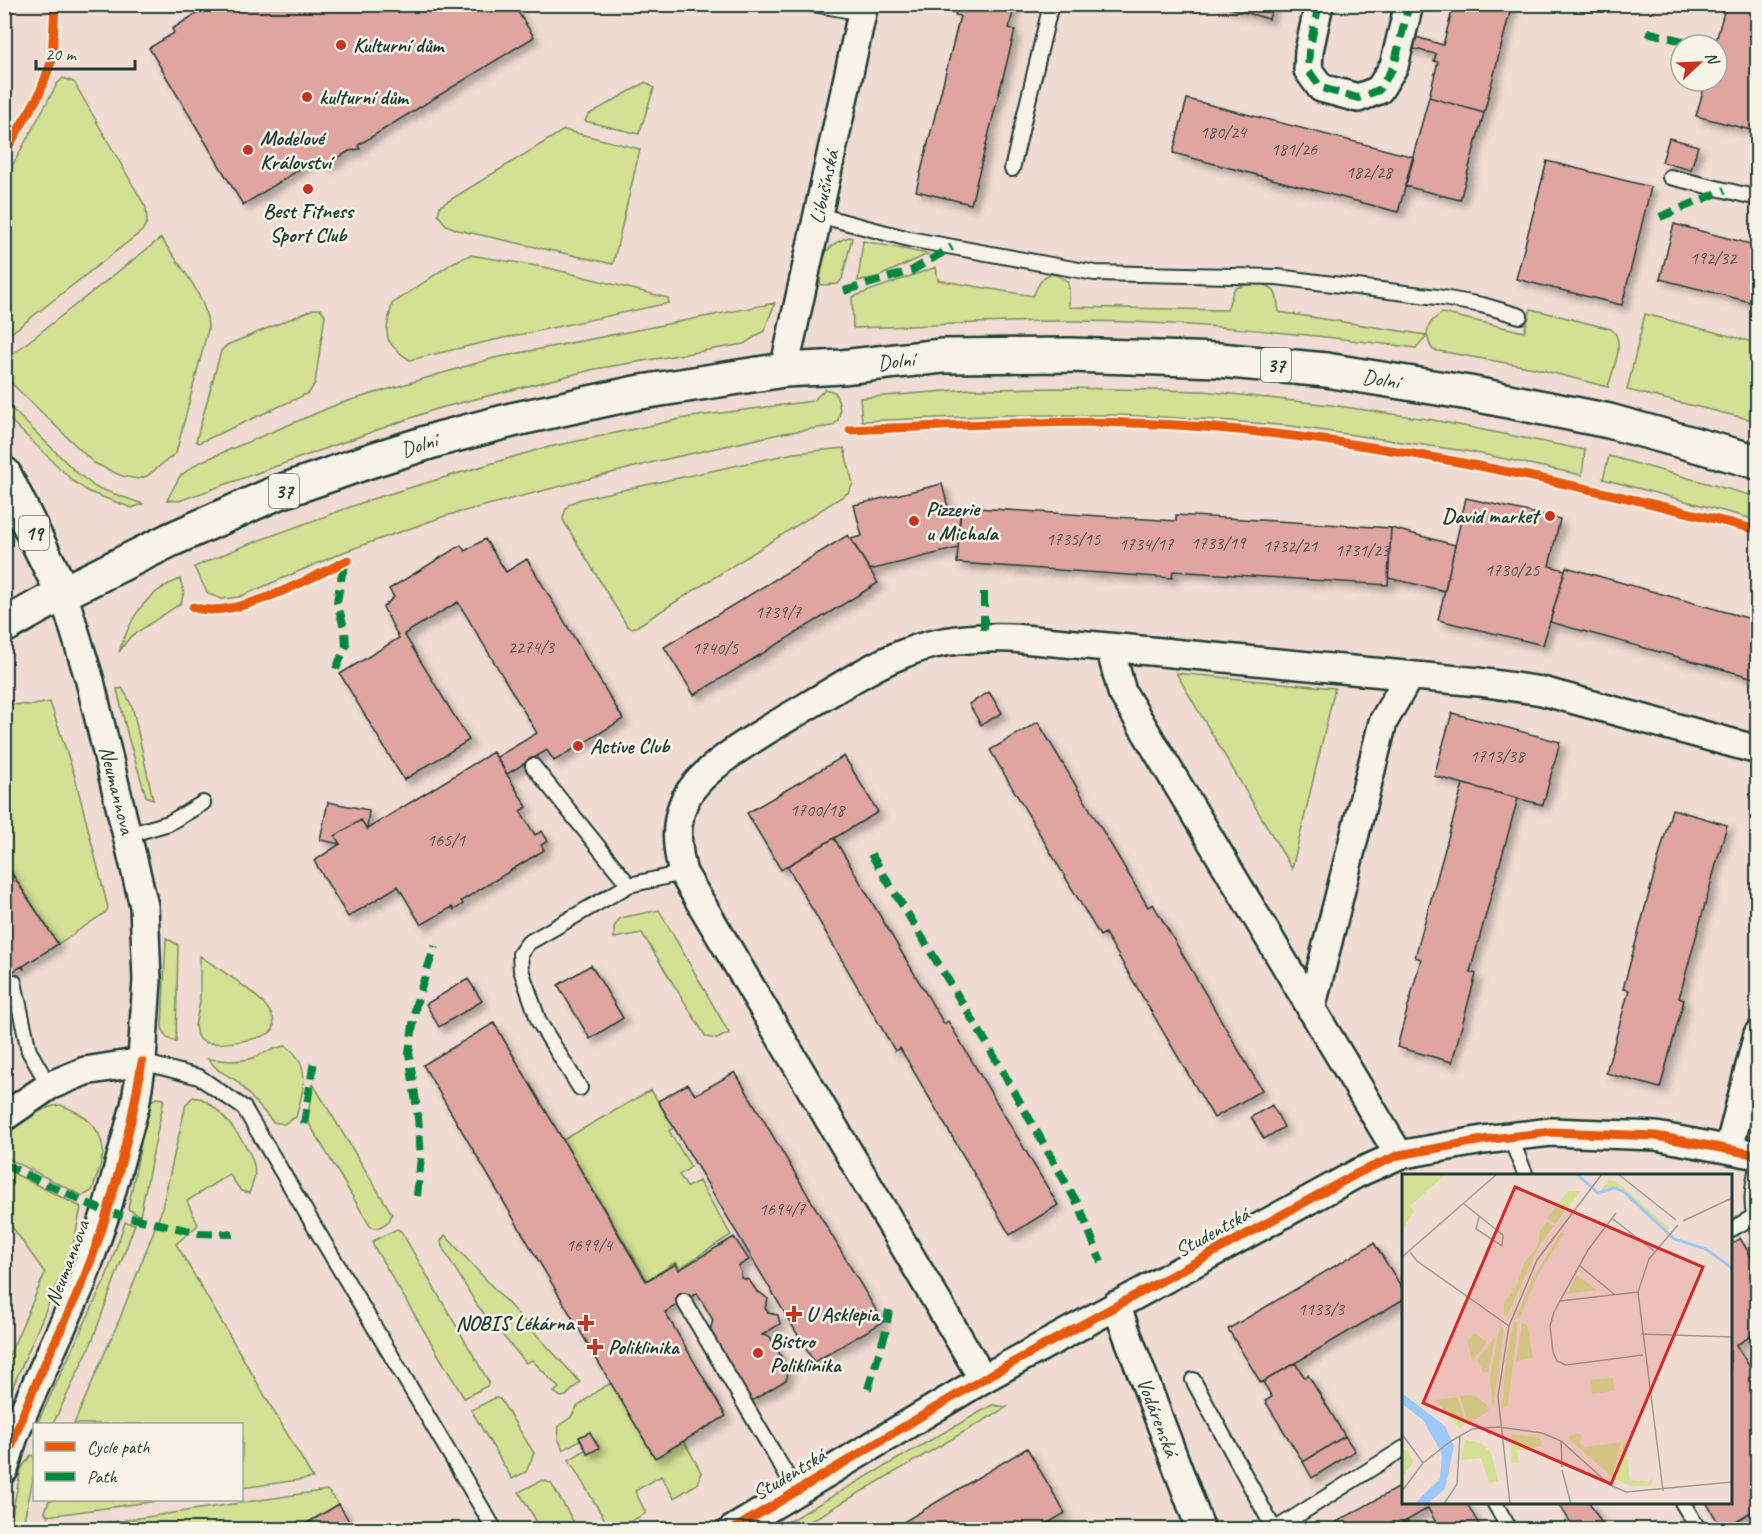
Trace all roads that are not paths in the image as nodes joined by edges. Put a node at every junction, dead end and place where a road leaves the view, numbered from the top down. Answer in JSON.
{"nodes":[{"id":1,"x":813,"y":4,"type":"edge"},
{"id":2,"x":1052,"y":4,"type":"edge"},
{"id":3,"x":1319,"y":4,"type":"edge"},
{"id":4,"x":1409,"y":4,"type":"edge"},
{"id":5,"x":863,"y":9,"type":"edge"},
{"id":6,"x":1012,"y":169,"type":"dead end"},
{"id":7,"x":1670,"y":177,"type":"dead end"},
{"id":8,"x":1758,"y":198,"type":"edge"},
{"id":9,"x":818,"y":215,"type":"junction"},
{"id":10,"x":1520,"y":316,"type":"dead end"},
{"id":11,"x":784,"y":370,"type":"junction"},
{"id":12,"x":1758,"y":462,"type":"edge"},
{"id":13,"x":4,"y":474,"type":"edge"},
{"id":14,"x":63,"y":593,"type":"junction"},
{"id":15,"x":4,"y":626,"type":"edge"},
{"id":16,"x":1110,"y":648,"type":"junction"},
{"id":17,"x":1409,"y":676,"type":"junction"},
{"id":18,"x":1758,"y":750,"type":"edge"},
{"id":19,"x":533,"y":766,"type":"dead end"},
{"id":20,"x":203,"y":803,"type":"dead end"},
{"id":21,"x":128,"y":835,"type":"junction"},
{"id":22,"x":683,"y":873,"type":"junction"},
{"id":23,"x":629,"y":885,"type":"junction"},
{"id":24,"x":14,"y":982,"type":"dead end"},
{"id":25,"x":1311,"y":1009,"type":"junction"},
{"id":26,"x":1758,"y":1034,"type":"edge"},
{"id":27,"x":142,"y":1062,"type":"junction"},
{"id":28,"x":50,"y":1086,"type":"junction"},
{"id":29,"x":580,"y":1088,"type":"dead end"},
{"id":30,"x":7,"y":1108,"type":"edge"},
{"id":31,"x":1510,"y":1137,"type":"junction"},
{"id":32,"x":1728,"y":1149,"type":"junction"},
{"id":33,"x":1399,"y":1155,"type":"junction"},
{"id":34,"x":1758,"y":1155,"type":"edge"},
{"id":35,"x":1758,"y":1162,"type":"edge"},
{"id":36,"x":1525,"y":1174,"type":"edge"},
{"id":37,"x":1755,"y":1221,"type":"edge"},
{"id":38,"x":1732,"y":1230,"type":"edge"},
{"id":39,"x":684,"y":1301,"type":"dead end"},
{"id":40,"x":1116,"y":1305,"type":"junction"},
{"id":41,"x":983,"y":1379,"type":"junction"},
{"id":42,"x":1193,"y":1380,"type":"dead end"},
{"id":43,"x":1402,"y":1449,"type":"edge"},
{"id":44,"x":4,"y":1470,"type":"edge"},
{"id":45,"x":796,"y":1491,"type":"junction"},
{"id":46,"x":1495,"y":1504,"type":"edge"},
{"id":47,"x":1683,"y":1504,"type":"edge"},
{"id":48,"x":1197,"y":1527,"type":"edge"},
{"id":49,"x":1274,"y":1529,"type":"edge"},
{"id":50,"x":495,"y":1530,"type":"edge"},
{"id":51,"x":732,"y":1530,"type":"edge"},
{"id":52,"x":1510,"y":1530,"type":"edge"},
{"id":53,"x":1700,"y":1530,"type":"edge"}],
"edges":[{"from":1,"to":5,"type":"lane"},
{"from":2,"to":6,"type":"lane"},
{"from":3,"to":4,"type":"street"},
{"from":5,"to":9,"type":"street","name":"Libušínská"},
{"from":7,"to":8,"type":"lane"},
{"from":9,"to":10,"type":"lane"},
{"from":9,"to":11,"type":"street","name":"Libušínská"},
{"from":11,"to":12,"type":"main road","name":"Dolní","number":"37"},
{"from":11,"to":14,"type":"main road","name":"Dolní","number":"37"},
{"from":13,"to":14,"type":"main road","number":"19"},
{"from":14,"to":15,"type":"main road","name":"Dolní"},
{"from":14,"to":21,"type":"street","name":"Neumannova"},
{"from":16,"to":17,"type":"street"},
{"from":16,"to":22,"type":"street"},
{"from":16,"to":25,"type":"street"},
{"from":17,"to":18,"type":"street"},
{"from":17,"to":25,"type":"street"},
{"from":19,"to":23,"type":"lane"},
{"from":20,"to":21,"type":"lane"},
{"from":21,"to":27,"type":"street","name":"Neumannova"},
{"from":22,"to":23,"type":"lane"},
{"from":22,"to":41,"type":"street"},
{"from":23,"to":29,"type":"lane"},
{"from":24,"to":28,"type":"lane"},
{"from":25,"to":33,"type":"street"},
{"from":26,"to":32,"type":"street"},
{"from":27,"to":28,"type":"street"},
{"from":27,"to":44,"type":"street","name":"Neumannova"},
{"from":27,"to":50,"type":"lane"},
{"from":28,"to":30,"type":"street"},
{"from":31,"to":32,"type":"street","name":"Studentská"},
{"from":31,"to":33,"type":"street","name":"Studentská"},
{"from":31,"to":36,"type":"lane"},
{"from":32,"to":34,"type":"street","name":"Studentská"},
{"from":33,"to":40,"type":"street","name":"Studentská"},
{"from":35,"to":37,"type":"lane"},
{"from":37,"to":38,"type":"lane"},
{"from":39,"to":45,"type":"lane"},
{"from":40,"to":41,"type":"street","name":"Studentská"},
{"from":40,"to":48,"type":"street","name":"Vodárenská"},
{"from":41,"to":45,"type":"street","name":"Studentská"},
{"from":42,"to":49,"type":"lane"},
{"from":43,"to":49,"type":"lane"},
{"from":45,"to":51,"type":"street","name":"Studentská"},
{"from":46,"to":52,"type":"lane"},
{"from":47,"to":53,"type":"lane"}]}
